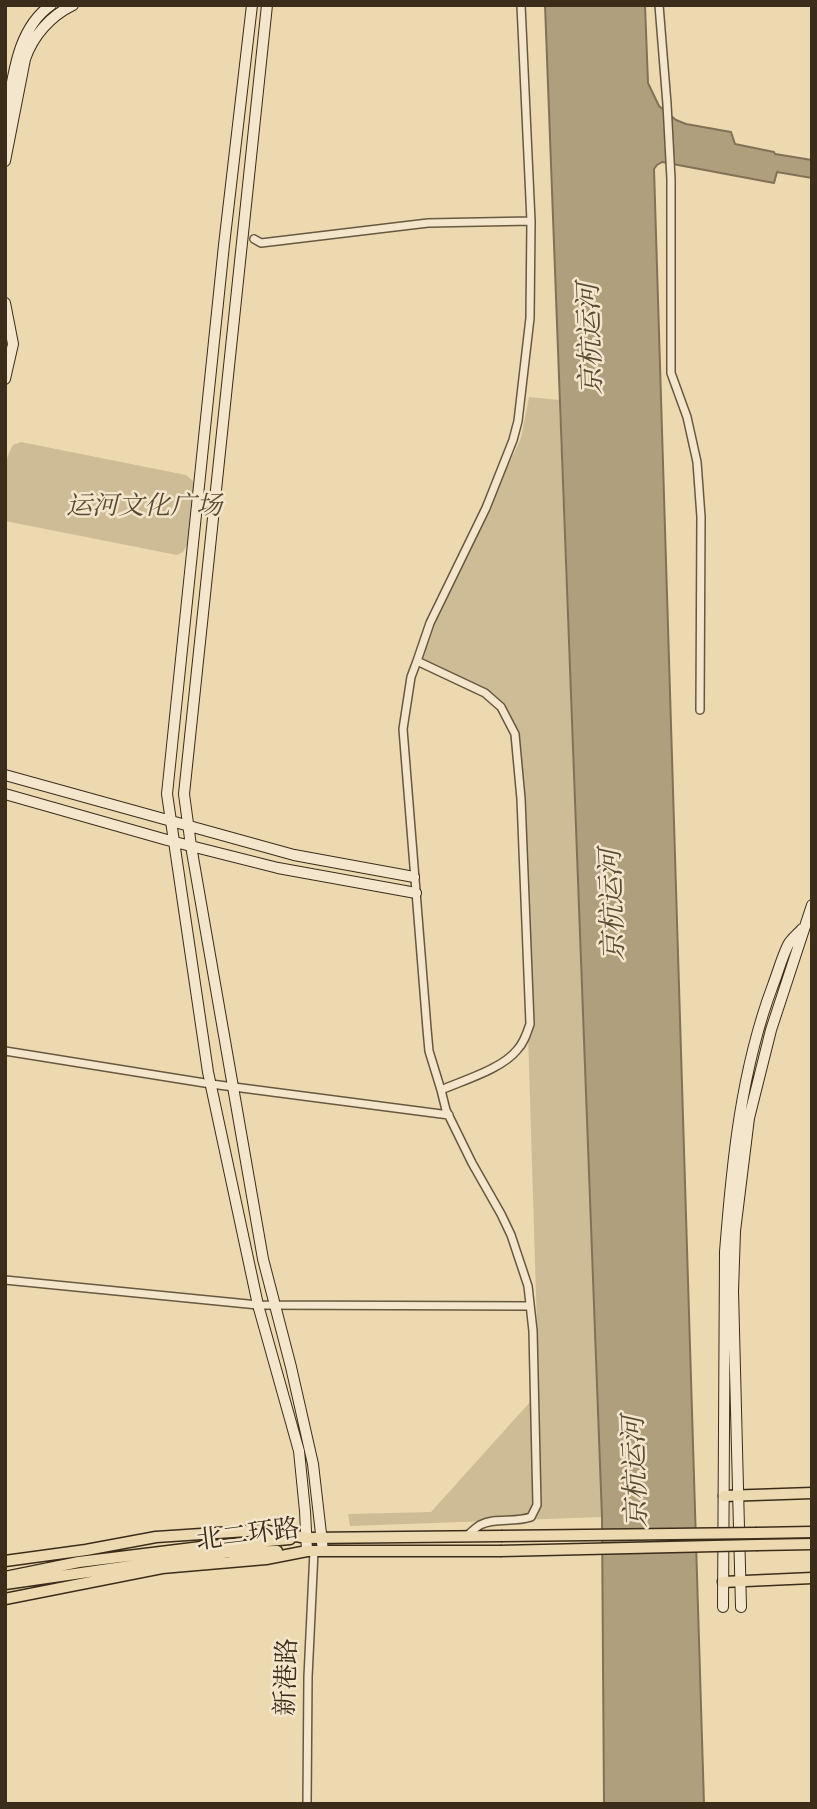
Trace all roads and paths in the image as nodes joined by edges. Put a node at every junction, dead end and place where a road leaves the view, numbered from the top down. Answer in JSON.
{"nodes":[{"id":1,"x":51,"y":5,"type":"edge"},
{"id":2,"x":73,"y":5,"type":"edge"},
{"id":3,"x":252,"y":5,"type":"edge"},
{"id":4,"x":267,"y":5,"type":"edge"},
{"id":5,"x":521,"y":5,"type":"edge"},
{"id":6,"x":659,"y":5,"type":"edge"},
{"id":7,"x":5,"y":121,"type":"edge"},
{"id":8,"x":5,"y":159,"type":"edge"},
{"id":9,"x":531,"y":221,"type":"junction"},
{"id":10,"x":254,"y":239,"type":"dead end"},
{"id":11,"x":5,"y":303,"type":"edge"},
{"id":12,"x":5,"y":379,"type":"edge"},
{"id":13,"x":417,"y":661,"type":"junction"},
{"id":14,"x":701,"y":710,"type":"dead end"},
{"id":15,"x":5,"y":775,"type":"edge"},
{"id":16,"x":5,"y":794,"type":"edge"},
{"id":17,"x":171,"y":821,"type":"junction"},
{"id":18,"x":188,"y":826,"type":"junction"},
{"id":19,"x":174,"y":842,"type":"junction"},
{"id":20,"x":191,"y":846,"type":"junction"},
{"id":21,"x":414,"y":877,"type":"junction"},
{"id":22,"x":416,"y":893,"type":"junction"},
{"id":23,"x":812,"y":905,"type":"edge"},
{"id":24,"x":808,"y":927,"type":"edge"},
{"id":25,"x":5,"y":1051,"type":"edge"},
{"id":26,"x":211,"y":1084,"type":"junction"},
{"id":27,"x":233,"y":1087,"type":"junction"},
{"id":28,"x":441,"y":1090,"type":"junction"},
{"id":29,"x":449,"y":1115,"type":"junction"},
{"id":30,"x":5,"y":1280,"type":"edge"},
{"id":31,"x":258,"y":1304,"type":"junction"},
{"id":32,"x":274,"y":1304,"type":"junction"},
{"id":33,"x":530,"y":1306,"type":"junction"},
{"id":34,"x":812,"y":1493,"type":"edge"},
{"id":35,"x":738,"y":1495,"type":"junction"},
{"id":36,"x":724,"y":1496,"type":"junction"},
{"id":37,"x":812,"y":1532,"type":"edge"},
{"id":38,"x":466,"y":1537,"type":"junction"},
{"id":39,"x":307,"y":1538,"type":"junction"},
{"id":40,"x":322,"y":1538,"type":"junction"},
{"id":41,"x":812,"y":1544,"type":"edge"},
{"id":42,"x":315,"y":1551,"type":"junction"},
{"id":43,"x":5,"y":1561,"type":"edge"},
{"id":44,"x":5,"y":1577,"type":"edge"},
{"id":45,"x":812,"y":1578,"type":"edge"},
{"id":46,"x":740,"y":1581,"type":"junction"},
{"id":47,"x":723,"y":1582,"type":"junction"},
{"id":48,"x":5,"y":1584,"type":"edge"},
{"id":49,"x":5,"y":1599,"type":"edge"},
{"id":50,"x":723,"y":1607,"type":"dead end"},
{"id":51,"x":741,"y":1607,"type":"dead end"},
{"id":52,"x":307,"y":1804,"type":"edge"}],
"edges":[{"from":1,"to":7,"type":"street"},
{"from":2,"to":8,"type":"street"},
{"from":3,"to":17,"type":"street"},
{"from":4,"to":18,"type":"street"},
{"from":5,"to":9,"type":"street"},
{"from":6,"to":14,"type":"street"},
{"from":9,"to":10,"type":"street"},
{"from":9,"to":13,"type":"street"},
{"from":11,"to":12,"type":"street"},
{"from":13,"to":21,"type":"street"},
{"from":13,"to":28,"type":"street"},
{"from":15,"to":17,"type":"street"},
{"from":16,"to":19,"type":"street"},
{"from":17,"to":18,"type":"street"},
{"from":17,"to":19,"type":"street"},
{"from":18,"to":20,"type":"street"},
{"from":18,"to":21,"type":"street"},
{"from":19,"to":20,"type":"street"},
{"from":19,"to":26,"type":"street"},
{"from":20,"to":22,"type":"street"},
{"from":20,"to":27,"type":"street"},
{"from":21,"to":22,"type":"street"},
{"from":22,"to":28,"type":"street"},
{"from":23,"to":24,"type":"street"},
{"from":24,"to":35,"type":"street"},
{"from":24,"to":36,"type":"street"},
{"from":25,"to":26,"type":"street"},
{"from":26,"to":27,"type":"street"},
{"from":26,"to":31,"type":"street"},
{"from":27,"to":29,"type":"street"},
{"from":27,"to":32,"type":"street"},
{"from":28,"to":29,"type":"street"},
{"from":29,"to":33,"type":"street"},
{"from":30,"to":31,"type":"street"},
{"from":31,"to":32,"type":"street"},
{"from":31,"to":39,"type":"street"},
{"from":32,"to":33,"type":"street"},
{"from":32,"to":40,"type":"street"},
{"from":33,"to":38,"type":"street"},
{"from":34,"to":35,"type":"main road"},
{"from":35,"to":36,"type":"main road"},
{"from":35,"to":46,"type":"street"},
{"from":36,"to":47,"type":"street"},
{"from":37,"to":38,"type":"main road","name":"北二环路","bridge":true},
{"from":38,"to":40,"type":"main road","name":"北二环路"},
{"from":39,"to":40,"type":"main road","name":"北二环路"},
{"from":39,"to":42,"type":"street"},
{"from":39,"to":43,"type":"main road","name":"北二环路"},
{"from":39,"to":44,"type":"main road"},
{"from":40,"to":42,"type":"street"},
{"from":41,"to":42,"type":"main road","name":"北二环路","bridge":true},
{"from":42,"to":48,"type":"main road"},
{"from":42,"to":49,"type":"main road","name":"北二环路"},
{"from":42,"to":52,"type":"street","name":"新港路"},
{"from":45,"to":46,"type":"main road"},
{"from":46,"to":47,"type":"main road"},
{"from":46,"to":51,"type":"street"},
{"from":47,"to":50,"type":"street"}]}
